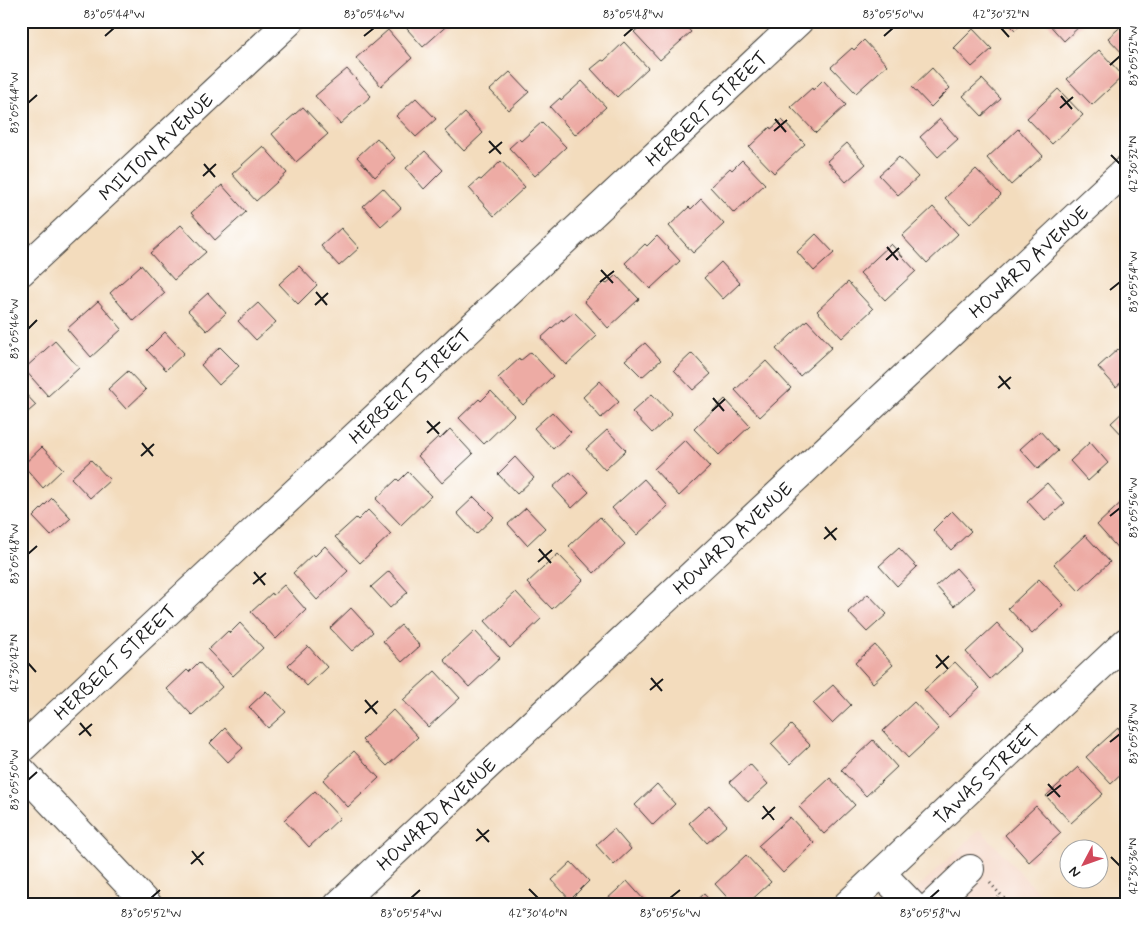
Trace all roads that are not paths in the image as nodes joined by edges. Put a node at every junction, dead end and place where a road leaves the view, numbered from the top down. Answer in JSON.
{"nodes":[{"id":1,"x":290,"y":21,"type":"edge"},
{"id":2,"x":799,"y":21,"type":"edge"},
{"id":3,"x":1126,"y":170,"type":"edge"},
{"id":4,"x":21,"y":272,"type":"edge"},
{"id":5,"x":1126,"y":642,"type":"edge"},
{"id":6,"x":21,"y":749,"type":"edge"},
{"id":7,"x":21,"y":770,"type":"edge"},
{"id":8,"x":970,"y":869,"type":"dead end"},
{"id":9,"x":881,"y":873,"type":"junction"},
{"id":10,"x":148,"y":905,"type":"edge"},
{"id":11,"x":338,"y":905,"type":"edge"},
{"id":12,"x":847,"y":905,"type":"edge"},
{"id":13,"x":912,"y":905,"type":"edge"},
{"id":14,"x":932,"y":905,"type":"edge"}],
"edges":[{"from":1,"to":4,"type":"street","name":"MILTON AVENUE"},
{"from":2,"to":6,"type":"street","name":"HERBERT STREET"},
{"from":3,"to":11,"type":"street","name":"HOWARD AVENUE"},
{"from":5,"to":9,"type":"street","name":"TAWAS STREET"},
{"from":7,"to":10,"type":"street"},
{"from":8,"to":14,"type":"street"},
{"from":9,"to":12,"type":"street","name":"TAWAS STREET"},
{"from":9,"to":13,"type":"street"}]}
